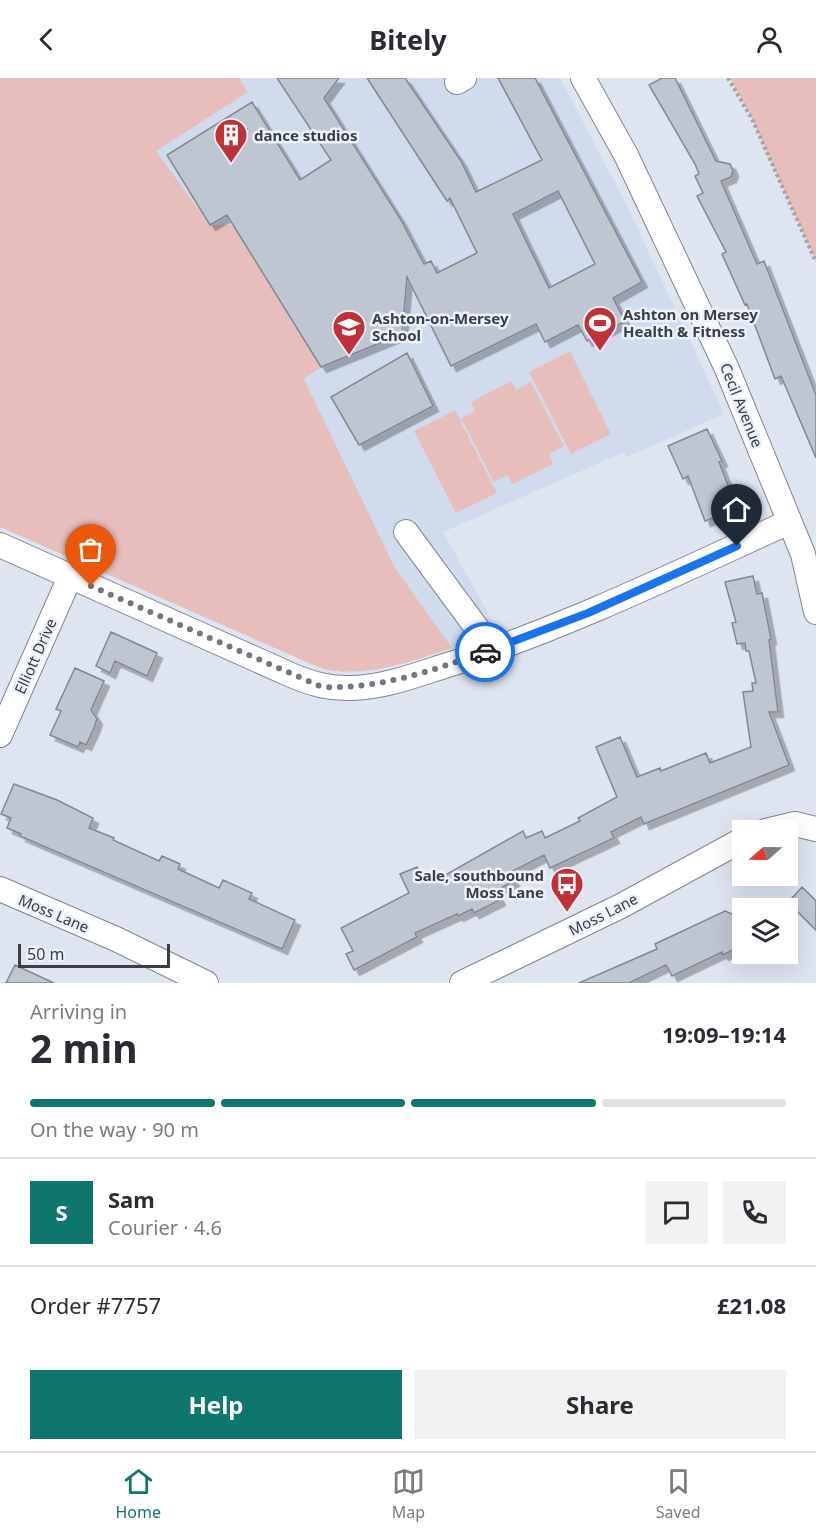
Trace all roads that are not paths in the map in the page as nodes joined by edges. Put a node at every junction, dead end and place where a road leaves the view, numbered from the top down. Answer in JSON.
{"nodes":[{"id":1,"x":583,"y":78,"type":"edge"},
{"id":2,"x":789,"y":522,"type":"junction"},
{"id":3,"x":406,"y":532,"type":"dead end"},
{"id":4,"x":0,"y":545,"type":"edge"},
{"id":5,"x":70,"y":576,"type":"junction"},
{"id":6,"x":816,"y":612,"type":"edge"},
{"id":7,"x":493,"y":650,"type":"junction"},
{"id":8,"x":0,"y":735,"type":"edge"},
{"id":9,"x":798,"y":825,"type":"edge"},
{"id":10,"x":816,"y":829,"type":"edge"},
{"id":11,"x":732,"y":845,"type":"edge"},
{"id":12,"x":0,"y":889,"type":"edge"},
{"id":13,"x":206,"y":983,"type":"edge"},
{"id":14,"x":462,"y":983,"type":"edge"}],
"edges":[{"from":1,"to":2,"type":"street","name":"Cecil Avenue"},
{"from":2,"to":6,"type":"street","name":"Cecil Avenue"},
{"from":2,"to":7,"type":"street"},
{"from":3,"to":7,"type":"street"},
{"from":4,"to":5,"type":"street"},
{"from":5,"to":7,"type":"street"},
{"from":5,"to":8,"type":"street","name":"Elliott Drive"},
{"from":9,"to":10,"type":"street"},
{"from":11,"to":14,"type":"street","name":"Moss Lane"},
{"from":12,"to":13,"type":"street","name":"Moss Lane"}]}
